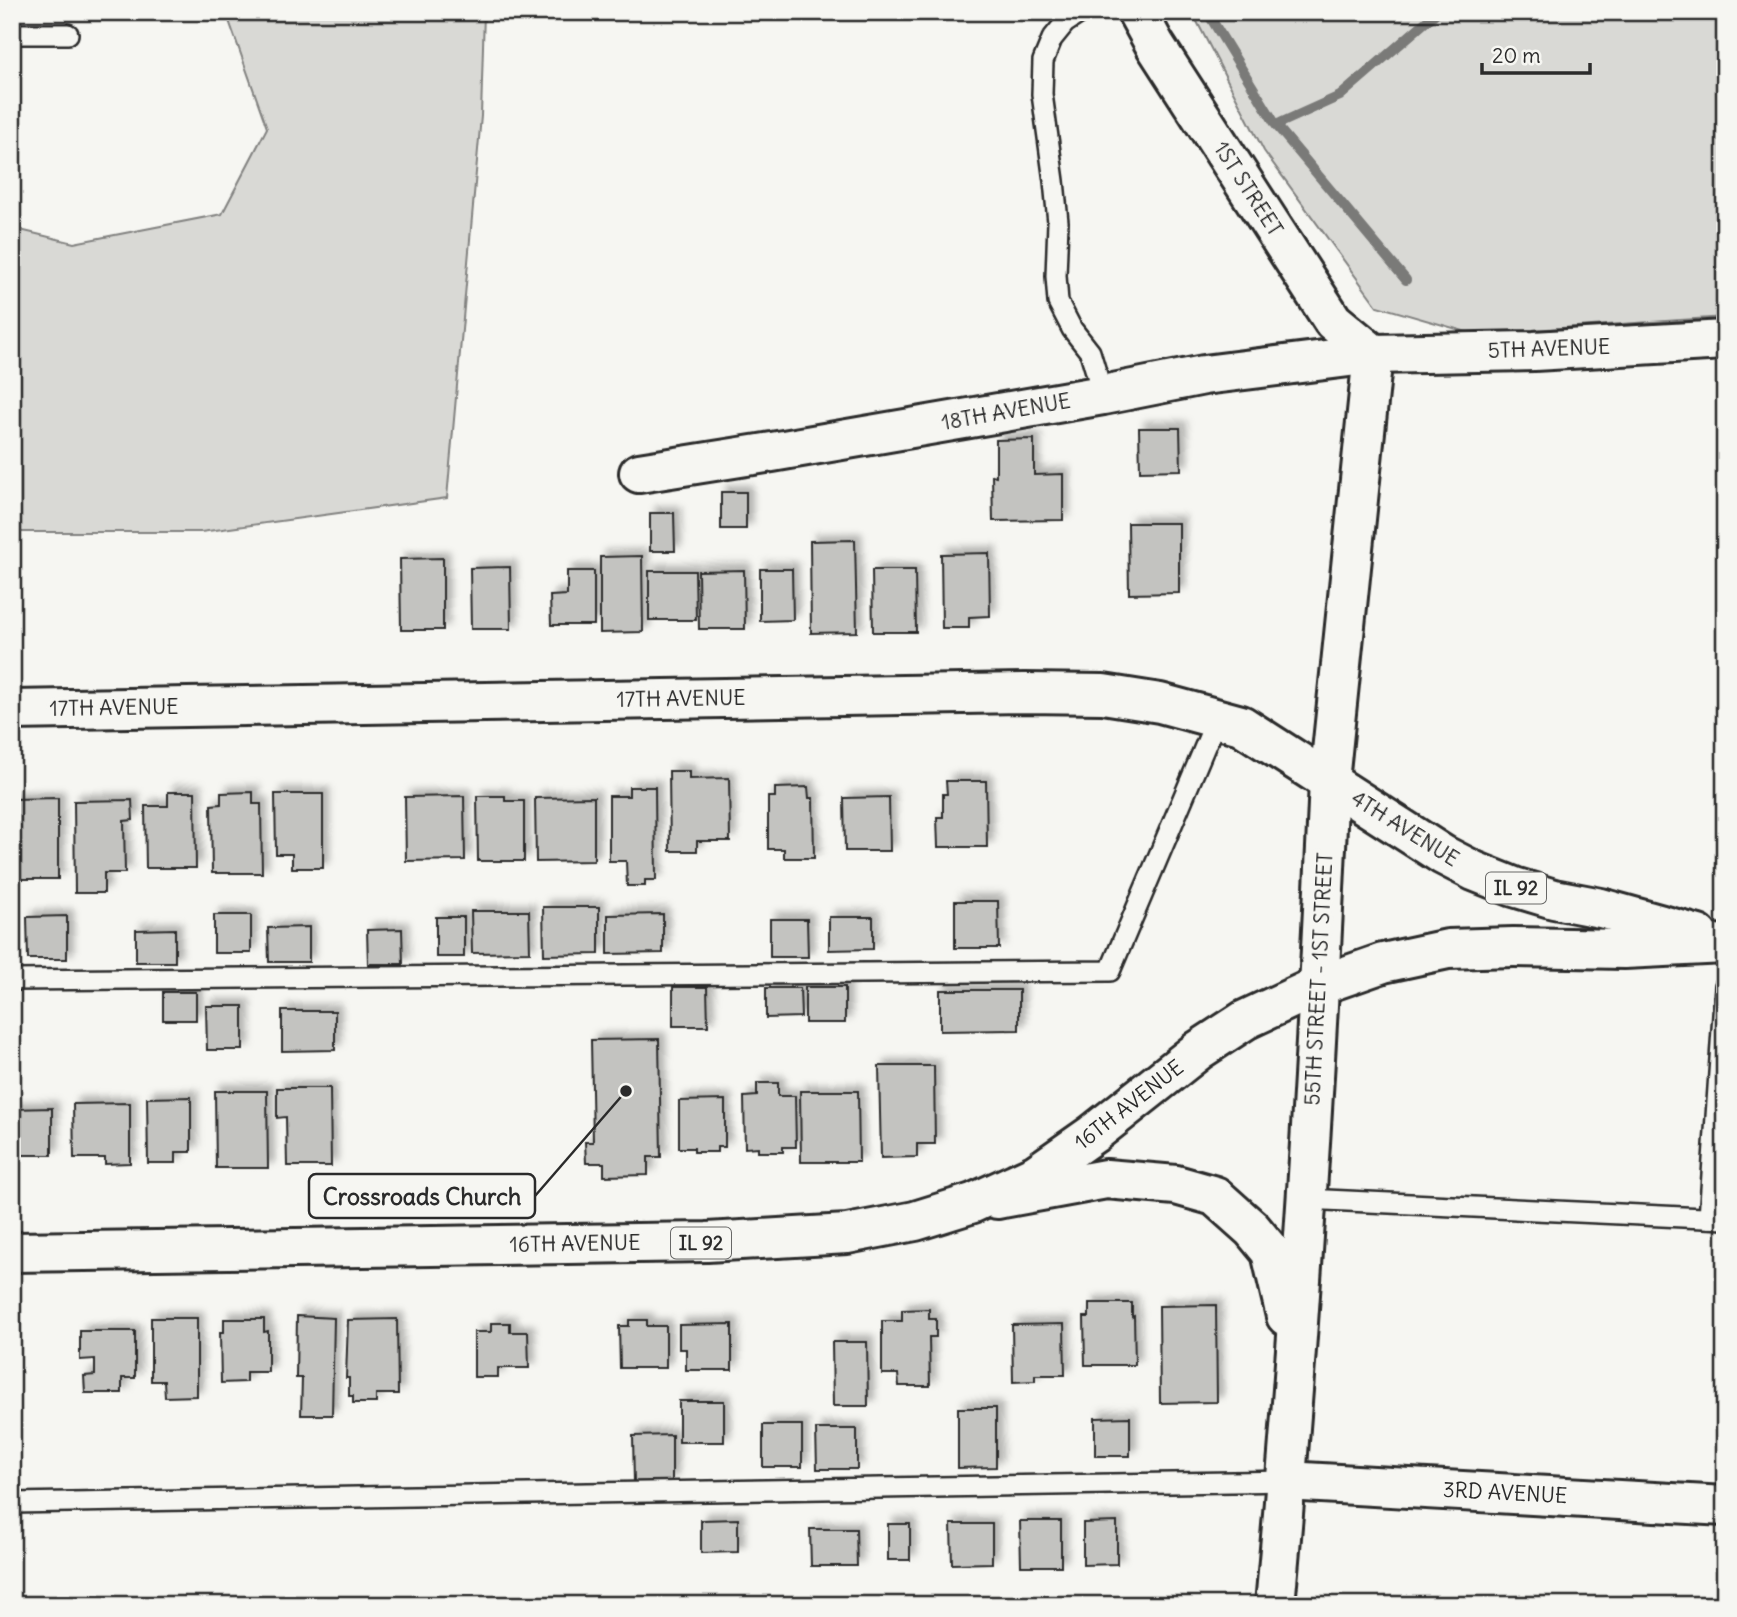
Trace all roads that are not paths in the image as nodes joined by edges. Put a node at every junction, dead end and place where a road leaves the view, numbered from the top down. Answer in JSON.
{"nodes":[{"id":1,"x":1082,"y":12,"type":"edge"},
{"id":2,"x":1137,"y":12,"type":"edge"},
{"id":3,"x":12,"y":34,"type":"edge"},
{"id":4,"x":68,"y":34,"type":"dead end"},
{"id":5,"x":1725,"y":340,"type":"edge"},
{"id":6,"x":1373,"y":354,"type":"junction"},
{"id":7,"x":1103,"y":395,"type":"junction"},
{"id":8,"x":639,"y":473,"type":"dead end"},
{"id":9,"x":12,"y":710,"type":"edge"},
{"id":10,"x":1217,"y":718,"type":"junction"},
{"id":11,"x":1329,"y":781,"type":"junction"},
{"id":12,"x":1725,"y":943,"type":"edge"},
{"id":13,"x":12,"y":980,"type":"edge"},
{"id":14,"x":1320,"y":985,"type":"junction"},
{"id":15,"x":1725,"y":986,"type":"edge"},
{"id":16,"x":1305,"y":1199,"type":"junction"},
{"id":17,"x":973,"y":1203,"type":"junction"},
{"id":18,"x":1717,"y":1219,"type":"edge"},
{"id":19,"x":12,"y":1252,"type":"edge"},
{"id":20,"x":1295,"y":1355,"type":"junction"},
{"id":21,"x":1286,"y":1481,"type":"junction"},
{"id":22,"x":12,"y":1503,"type":"edge"},
{"id":23,"x":1725,"y":1506,"type":"edge"},
{"id":24,"x":1275,"y":1605,"type":"edge"}],
"edges":[{"from":1,"to":7,"type":"lane"},
{"from":2,"to":6,"type":"street","name":"1ST STREET"},
{"from":3,"to":4,"type":"lane"},
{"from":5,"to":6,"type":"street","name":"5TH AVENUE"},
{"from":6,"to":7,"type":"street","name":"18TH AVENUE"},
{"from":6,"to":11,"type":"street","name":"55TH STREET - 1ST STREET"},
{"from":7,"to":8,"type":"street","name":"18TH AVENUE"},
{"from":9,"to":10,"type":"street","name":"17TH AVENUE","number":"IL 92"},
{"from":10,"to":11,"type":"street","name":"17TH AVENUE","number":"IL 92"},
{"from":10,"to":13,"type":"lane"},
{"from":11,"to":12,"type":"street","name":"4TH AVENUE","number":"IL 92"},
{"from":11,"to":14,"type":"street","name":"55TH STREET - 1ST STREET"},
{"from":12,"to":14,"type":"street","name":"4TH AVENUE","number":"IL 92"},
{"from":14,"to":16,"type":"street","name":"55TH STREET - 1ST STREET"},
{"from":14,"to":17,"type":"street","name":"16TH AVENUE","number":"IL 92"},
{"from":15,"to":18,"type":"lane"},
{"from":16,"to":18,"type":"lane"},
{"from":16,"to":20,"type":"street","name":"55TH STREET - 1ST STREET"},
{"from":17,"to":19,"type":"street","name":"16TH AVENUE","number":"IL 92"},
{"from":17,"to":20,"type":"street"},
{"from":20,"to":21,"type":"street","name":"55TH STREET - 1ST STREET"},
{"from":21,"to":22,"type":"lane"},
{"from":21,"to":23,"type":"street","name":"3RD AVENUE"},
{"from":21,"to":24,"type":"street","name":"55TH STREET - 1ST STREET"}]}
